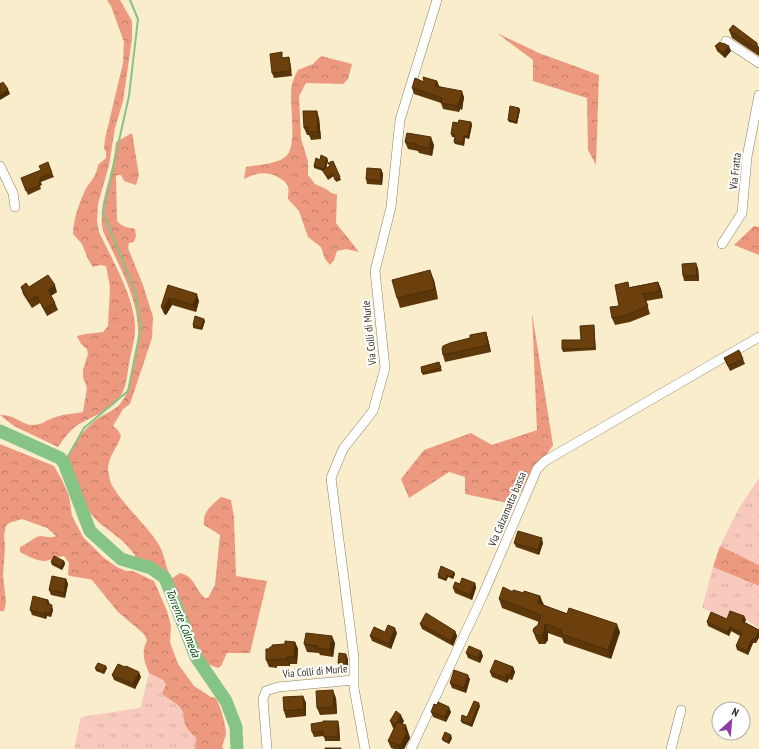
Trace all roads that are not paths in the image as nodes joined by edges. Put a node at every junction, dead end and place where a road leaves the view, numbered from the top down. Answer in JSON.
{"nodes":[{"id":1,"x":437,"y":0,"type":"edge"},
{"id":2,"x":726,"y":41,"type":"dead end"},
{"id":3,"x":759,"y":63,"type":"edge"},
{"id":4,"x":759,"y":94,"type":"edge"},
{"id":5,"x":0,"y":166,"type":"edge"},
{"id":6,"x":15,"y":208,"type":"dead end"},
{"id":7,"x":722,"y":244,"type":"dead end"},
{"id":8,"x":759,"y":337,"type":"edge"},
{"id":9,"x":354,"y":680,"type":"junction"},
{"id":10,"x":682,"y":710,"type":"dead end"},
{"id":11,"x":267,"y":749,"type":"edge"},
{"id":12,"x":365,"y":749,"type":"edge"},
{"id":13,"x":411,"y":749,"type":"edge"},
{"id":14,"x":671,"y":749,"type":"edge"}],
"edges":[{"from":1,"to":9,"type":"street","name":"Via Colli di Murle"},
{"from":2,"to":3,"type":"street"},
{"from":4,"to":7,"type":"street","name":"Via Fratta"},
{"from":5,"to":6,"type":"street"},
{"from":8,"to":13,"type":"street","name":"Via Calzamatta bassa"},
{"from":9,"to":11,"type":"street","name":"Via Colli di Murle"},
{"from":9,"to":12,"type":"street","name":"Via Colli di Murle"},
{"from":10,"to":14,"type":"street"}]}
